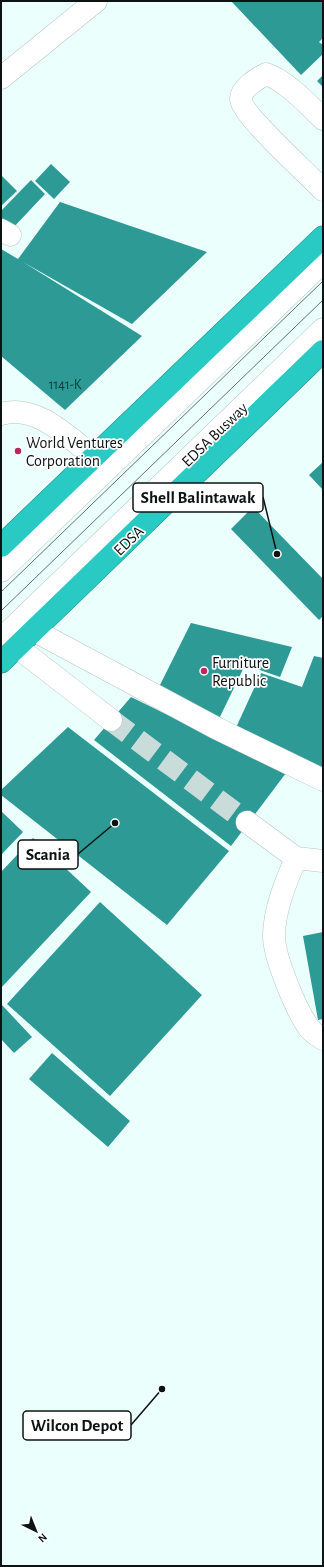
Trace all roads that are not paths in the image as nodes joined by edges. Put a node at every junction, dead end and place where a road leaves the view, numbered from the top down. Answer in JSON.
{"nodes":[{"id":1,"x":96,"y":1,"type":"edge"},
{"id":2,"x":1,"y":78,"type":"edge"},
{"id":3,"x":323,"y":119,"type":"edge"},
{"id":4,"x":323,"y":190,"type":"edge"},
{"id":5,"x":323,"y":237,"type":"edge"},
{"id":6,"x":323,"y":262,"type":"edge"},
{"id":7,"x":323,"y":329,"type":"edge"},
{"id":8,"x":323,"y":351,"type":"edge"},
{"id":9,"x":1,"y":414,"type":"edge"},
{"id":10,"x":94,"y":457,"type":"junction"},
{"id":11,"x":1,"y":546,"type":"edge"},
{"id":12,"x":1,"y":571,"type":"edge"},
{"id":13,"x":35,"y":630,"type":"junction"},
{"id":14,"x":9,"y":643,"type":"edge"},
{"id":15,"x":1,"y":662,"type":"edge"},
{"id":16,"x":111,"y":720,"type":"tunnel mouth"},
{"id":17,"x":323,"y":780,"type":"edge"},
{"id":18,"x":248,"y":822,"type":"tunnel mouth"},
{"id":19,"x":296,"y":858,"type":"junction"},
{"id":20,"x":323,"y":861,"type":"edge"},
{"id":21,"x":323,"y":1039,"type":"edge"}],
"edges":[{"from":1,"to":2,"type":"street"},
{"from":3,"to":4,"type":"street"},
{"from":5,"to":10,"type":"highway"},
{"from":6,"to":12,"type":"street"},
{"from":7,"to":14,"type":"street","name":"EDSA Busway"},
{"from":8,"to":13,"type":"highway","name":"EDSA"},
{"from":9,"to":10,"type":"street"},
{"from":10,"to":11,"type":"highway"},
{"from":13,"to":14,"type":"highway","name":"EDSA"},
{"from":13,"to":17,"type":"street"},
{"from":14,"to":15,"type":"highway","name":"EDSA"},
{"from":14,"to":16,"type":"street"},
{"from":18,"to":19,"type":"street"},
{"from":19,"to":20,"type":"street"},
{"from":19,"to":21,"type":"street"}]}
